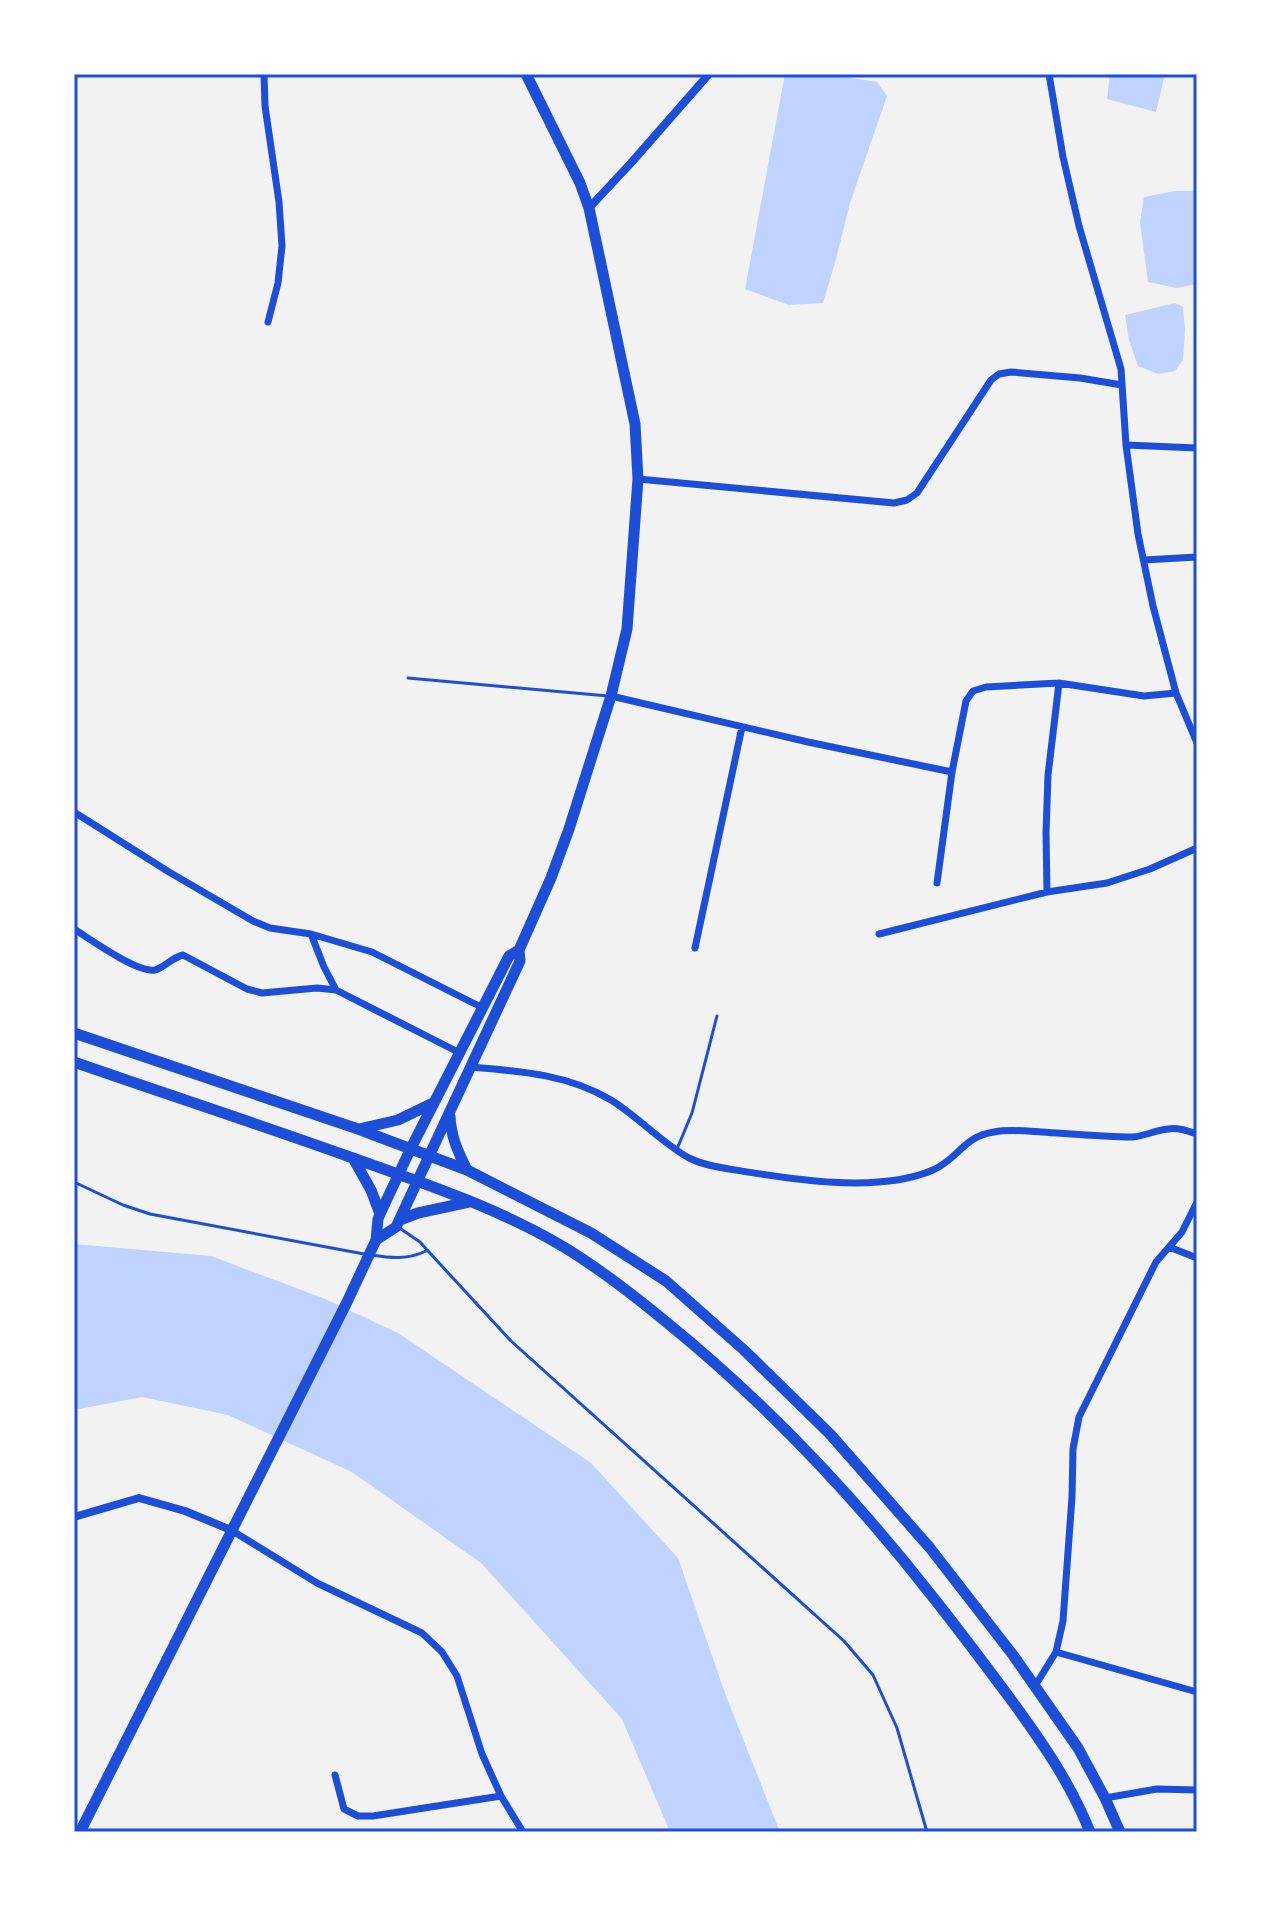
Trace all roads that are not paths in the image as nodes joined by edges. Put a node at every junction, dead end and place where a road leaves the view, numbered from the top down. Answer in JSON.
{"nodes":[{"id":1,"x":264,"y":74,"type":"edge"},
{"id":2,"x":526,"y":74,"type":"edge"},
{"id":3,"x":1049,"y":74,"type":"edge"},
{"id":4,"x":704,"y":75,"type":"edge"},
{"id":5,"x":589,"y":208,"type":"junction"},
{"id":6,"x":268,"y":322,"type":"dead end"},
{"id":7,"x":1122,"y":385,"type":"junction"},
{"id":8,"x":1126,"y":445,"type":"junction"},
{"id":9,"x":1197,"y":448,"type":"edge"},
{"id":10,"x":638,"y":479,"type":"junction"},
{"id":11,"x":1197,"y":557,"type":"edge"},
{"id":12,"x":1144,"y":560,"type":"junction"},
{"id":13,"x":408,"y":678,"type":"dead end"},
{"id":14,"x":1059,"y":683,"type":"junction"},
{"id":15,"x":1176,"y":693,"type":"junction"},
{"id":16,"x":611,"y":696,"type":"junction"},
{"id":17,"x":742,"y":727,"type":"junction"},
{"id":18,"x":1197,"y":743,"type":"edge"},
{"id":19,"x":952,"y":772,"type":"junction"},
{"id":20,"x":74,"y":812,"type":"edge"},
{"id":21,"x":1197,"y":848,"type":"edge"},
{"id":22,"x":937,"y":883,"type":"dead end"},
{"id":23,"x":1047,"y":892,"type":"junction"},
{"id":24,"x":74,"y":929,"type":"edge"},
{"id":25,"x":311,"y":934,"type":"junction"},
{"id":26,"x":879,"y":934,"type":"dead end"},
{"id":27,"x":695,"y":948,"type":"dead end"},
{"id":28,"x":519,"y":950,"type":"junction"},
{"id":29,"x":336,"y":990,"type":"junction"},
{"id":30,"x":483,"y":1008,"type":"junction"},
{"id":31,"x":717,"y":1016,"type":"dead end"},
{"id":32,"x":74,"y":1033,"type":"edge"},
{"id":33,"x":460,"y":1053,"type":"junction"},
{"id":34,"x":74,"y":1062,"type":"edge"},
{"id":35,"x":470,"y":1067,"type":"junction"},
{"id":36,"x":435,"y":1102,"type":"junction"},
{"id":37,"x":450,"y":1112,"type":"junction"},
{"id":38,"x":358,"y":1129,"type":"junction"},
{"id":39,"x":1197,"y":1134,"type":"edge"},
{"id":40,"x":411,"y":1148,"type":"junction"},
{"id":41,"x":677,"y":1149,"type":"junction"},
{"id":42,"x":430,"y":1156,"type":"junction"},
{"id":43,"x":353,"y":1158,"type":"junction"},
{"id":44,"x":467,"y":1170,"type":"junction"},
{"id":45,"x":399,"y":1174,"type":"junction"},
{"id":46,"x":419,"y":1181,"type":"junction"},
{"id":47,"x":74,"y":1182,"type":"edge"},
{"id":48,"x":470,"y":1202,"type":"junction"},
{"id":49,"x":1197,"y":1202,"type":"edge"},
{"id":50,"x":380,"y":1214,"type":"junction"},
{"id":51,"x":398,"y":1223,"type":"junction"},
{"id":52,"x":375,"y":1242,"type":"junction"},
{"id":53,"x":1169,"y":1247,"type":"junction"},
{"id":54,"x":428,"y":1251,"type":"junction"},
{"id":55,"x":1197,"y":1258,"type":"edge"},
{"id":56,"x":74,"y":1517,"type":"edge"},
{"id":57,"x":231,"y":1530,"type":"junction"},
{"id":58,"x":1056,"y":1652,"type":"junction"},
{"id":59,"x":1035,"y":1686,"type":"junction"},
{"id":60,"x":1197,"y":1692,"type":"edge"},
{"id":61,"x":335,"y":1775,"type":"dead end"},
{"id":62,"x":1197,"y":1790,"type":"edge"},
{"id":63,"x":501,"y":1796,"type":"junction"},
{"id":64,"x":1105,"y":1798,"type":"junction"},
{"id":65,"x":80,"y":1832,"type":"edge"},
{"id":66,"x":523,"y":1832,"type":"edge"},
{"id":67,"x":927,"y":1832,"type":"edge"},
{"id":68,"x":1090,"y":1832,"type":"edge"},
{"id":69,"x":1120,"y":1832,"type":"edge"}],
"edges":[{"from":1,"to":6,"type":"street"},
{"from":2,"to":5,"type":"highway"},
{"from":3,"to":7,"type":"street"},
{"from":4,"to":5,"type":"street"},
{"from":5,"to":10,"type":"highway"},
{"from":7,"to":8,"type":"street"},
{"from":7,"to":10,"type":"street"},
{"from":8,"to":9,"type":"street"},
{"from":8,"to":12,"type":"street"},
{"from":10,"to":16,"type":"highway"},
{"from":11,"to":12,"type":"street"},
{"from":12,"to":15,"type":"street"},
{"from":13,"to":16,"type":"lane"},
{"from":14,"to":15,"type":"street"},
{"from":14,"to":19,"type":"street"},
{"from":14,"to":23,"type":"street"},
{"from":15,"to":18,"type":"street"},
{"from":16,"to":17,"type":"street"},
{"from":16,"to":28,"type":"highway"},
{"from":17,"to":19,"type":"street"},
{"from":17,"to":27,"type":"street"},
{"from":19,"to":22,"type":"street"},
{"from":20,"to":25,"type":"street"},
{"from":21,"to":23,"type":"street"},
{"from":23,"to":26,"type":"street"},
{"from":24,"to":29,"type":"street"},
{"from":25,"to":29,"type":"street"},
{"from":25,"to":30,"type":"street"},
{"from":28,"to":30,"type":"highway"},
{"from":28,"to":35,"type":"highway"},
{"from":29,"to":33,"type":"street"},
{"from":30,"to":33,"type":"highway"},
{"from":31,"to":41,"type":"lane"},
{"from":32,"to":38,"type":"highway"},
{"from":33,"to":36,"type":"highway"},
{"from":34,"to":43,"type":"highway"},
{"from":35,"to":37,"type":"highway"},
{"from":35,"to":41,"type":"street"},
{"from":36,"to":38,"type":"highway"},
{"from":36,"to":40,"type":"highway"},
{"from":37,"to":42,"type":"highway"},
{"from":37,"to":44,"type":"highway"},
{"from":38,"to":40,"type":"highway"},
{"from":39,"to":41,"type":"street"},
{"from":40,"to":42,"type":"highway"},
{"from":40,"to":45,"type":"highway"},
{"from":42,"to":44,"type":"highway"},
{"from":42,"to":46,"type":"highway"},
{"from":43,"to":45,"type":"highway"},
{"from":43,"to":50,"type":"highway"},
{"from":44,"to":59,"type":"highway"},
{"from":45,"to":46,"type":"highway"},
{"from":45,"to":50,"type":"highway"},
{"from":46,"to":48,"type":"highway"},
{"from":46,"to":51,"type":"highway"},
{"from":47,"to":54,"type":"lane"},
{"from":48,"to":51,"type":"highway"},
{"from":48,"to":68,"type":"highway"},
{"from":49,"to":53,"type":"street"},
{"from":50,"to":52,"type":"highway"},
{"from":51,"to":52,"type":"highway"},
{"from":51,"to":54,"type":"lane"},
{"from":52,"to":57,"type":"highway"},
{"from":53,"to":55,"type":"street"},
{"from":53,"to":58,"type":"street"},
{"from":54,"to":67,"type":"lane"},
{"from":56,"to":57,"type":"street"},
{"from":57,"to":63,"type":"street"},
{"from":57,"to":65,"type":"highway"},
{"from":58,"to":59,"type":"street"},
{"from":58,"to":60,"type":"street"},
{"from":59,"to":64,"type":"highway"},
{"from":61,"to":63,"type":"street"},
{"from":62,"to":64,"type":"street"},
{"from":63,"to":66,"type":"street"},
{"from":64,"to":69,"type":"highway"}]}
